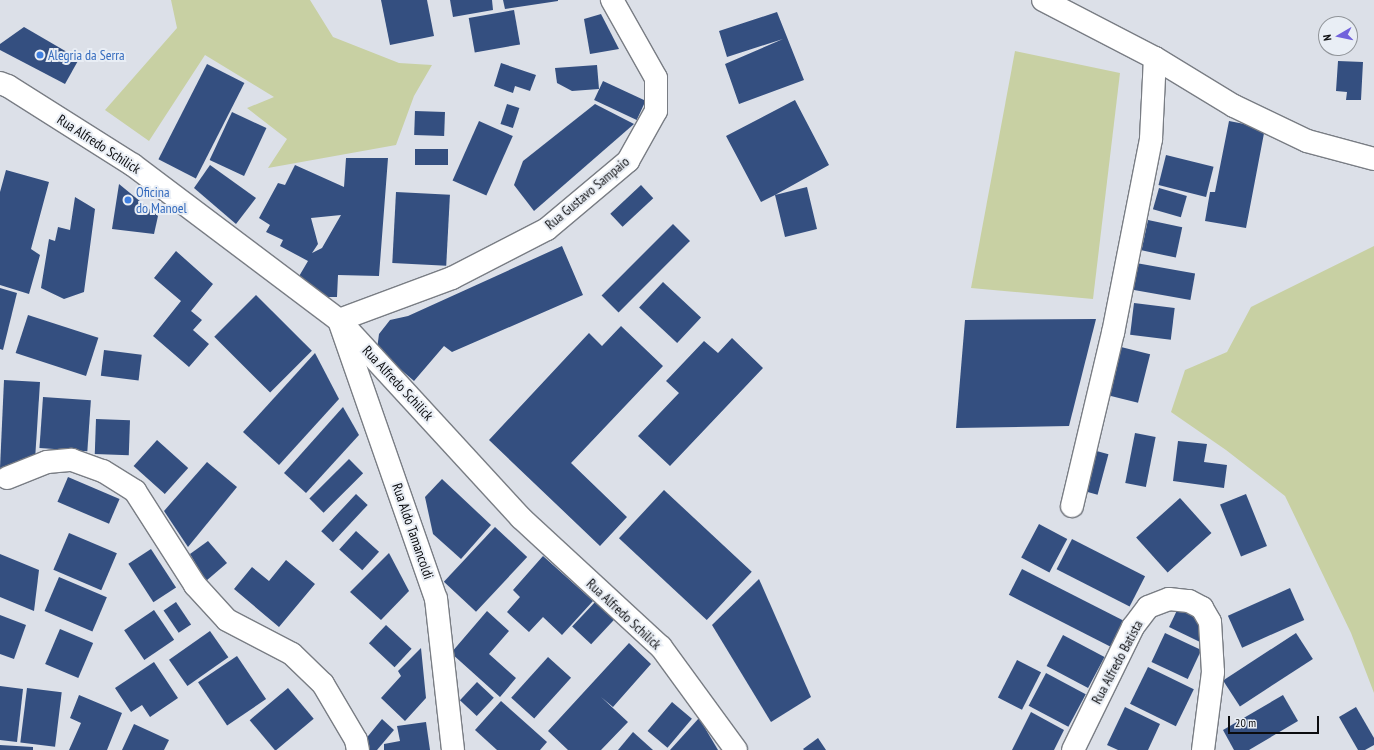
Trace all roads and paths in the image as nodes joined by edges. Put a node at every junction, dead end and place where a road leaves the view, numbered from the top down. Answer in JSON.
{"nodes":[{"id":1,"x":612,"y":0,"type":"edge"},
{"id":2,"x":1044,"y":0,"type":"edge"},
{"id":3,"x":1155,"y":58,"type":"junction"},
{"id":4,"x":0,"y":83,"type":"edge"},
{"id":5,"x":1374,"y":160,"type":"edge"},
{"id":6,"x":340,"y":320,"type":"junction"},
{"id":7,"x":7,"y":478,"type":"dead end"},
{"id":8,"x":1072,"y":506,"type":"dead end"},
{"id":9,"x":358,"y":750,"type":"edge"},
{"id":10,"x":453,"y":750,"type":"edge"},
{"id":11,"x":736,"y":750,"type":"edge"},
{"id":12,"x":1073,"y":750,"type":"edge"},
{"id":13,"x":1203,"y":750,"type":"edge"}],
"edges":[{"from":1,"to":6,"type":"street","name":"Rua Gustavo Sampaio"},
{"from":2,"to":3,"type":"street"},
{"from":3,"to":5,"type":"street"},
{"from":3,"to":8,"type":"street"},
{"from":4,"to":6,"type":"street","name":"Rua Alfredo Schilick"},
{"from":6,"to":10,"type":"street","name":"Rua Aldo Tamancoldi"},
{"from":6,"to":11,"type":"street","name":"Rua Alfredo Schilick"},
{"from":7,"to":9,"type":"street"},
{"from":12,"to":13,"type":"street","name":"Rua Alfredo Batista"}]}
